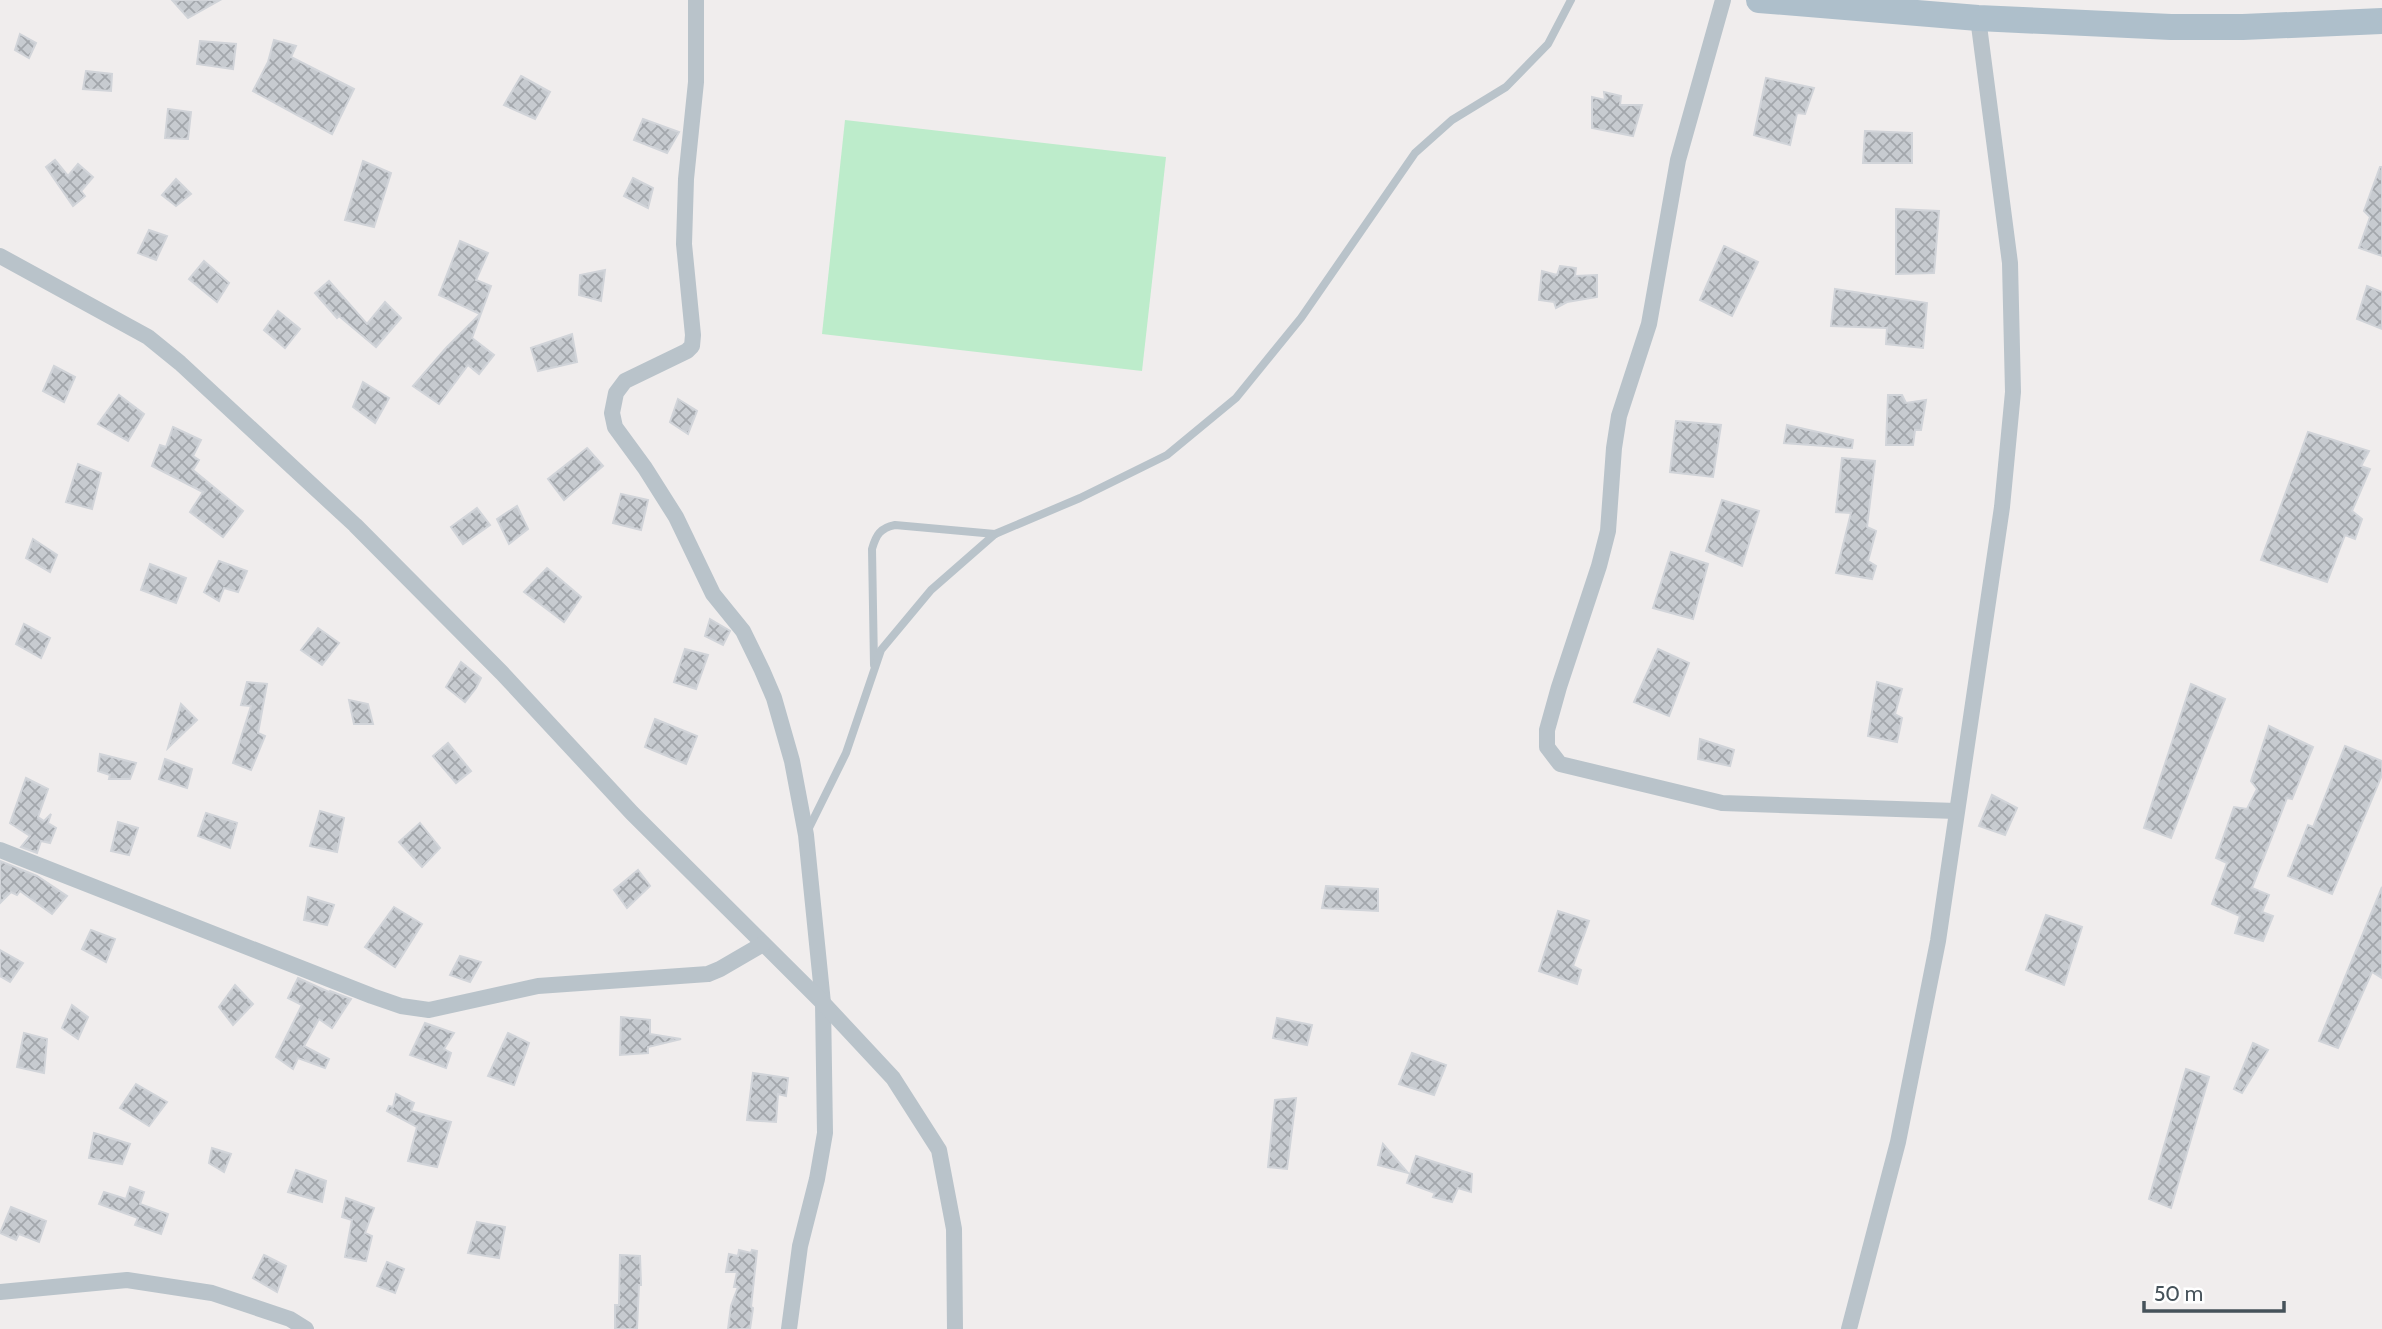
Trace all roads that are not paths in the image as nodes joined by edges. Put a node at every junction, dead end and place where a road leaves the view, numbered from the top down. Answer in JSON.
{"nodes":[{"id":1,"x":696,"y":0,"type":"edge"},
{"id":2,"x":1571,"y":0,"type":"edge"},
{"id":3,"x":1723,"y":0,"type":"edge"},
{"id":4,"x":1759,"y":0,"type":"edge"},
{"id":5,"x":1941,"y":8,"type":"edge"},
{"id":6,"x":1978,"y":18,"type":"junction"},
{"id":7,"x":2382,"y":20,"type":"edge"},
{"id":8,"x":0,"y":256,"type":"edge"},
{"id":9,"x":995,"y":534,"type":"junction"},
{"id":10,"x":874,"y":668,"type":"junction"},
{"id":11,"x":1956,"y":811,"type":"junction"},
{"id":12,"x":806,"y":835,"type":"junction"},
{"id":13,"x":0,"y":850,"type":"edge"},
{"id":14,"x":764,"y":944,"type":"junction"},
{"id":15,"x":823,"y":1003,"type":"junction"},
{"id":16,"x":0,"y":1292,"type":"edge"},
{"id":17,"x":306,"y":1329,"type":"edge"},
{"id":18,"x":789,"y":1329,"type":"edge"},
{"id":19,"x":955,"y":1329,"type":"edge"},
{"id":20,"x":1849,"y":1329,"type":"edge"}],
"edges":[{"from":1,"to":12,"type":"street"},
{"from":2,"to":9,"type":"lane"},
{"from":3,"to":11,"type":"street"},
{"from":4,"to":5,"type":"main road"},
{"from":5,"to":6,"type":"main road"},
{"from":6,"to":7,"type":"main road"},
{"from":6,"to":11,"type":"street"},
{"from":8,"to":14,"type":"street"},
{"from":9,"to":10,"type":"lane"},
{"from":9,"to":10,"type":"lane"},
{"from":10,"to":12,"type":"lane"},
{"from":11,"to":20,"type":"street"},
{"from":12,"to":15,"type":"street"},
{"from":13,"to":14,"type":"street"},
{"from":14,"to":15,"type":"street"},
{"from":15,"to":18,"type":"street"},
{"from":15,"to":19,"type":"street"},
{"from":16,"to":17,"type":"street"}]}
